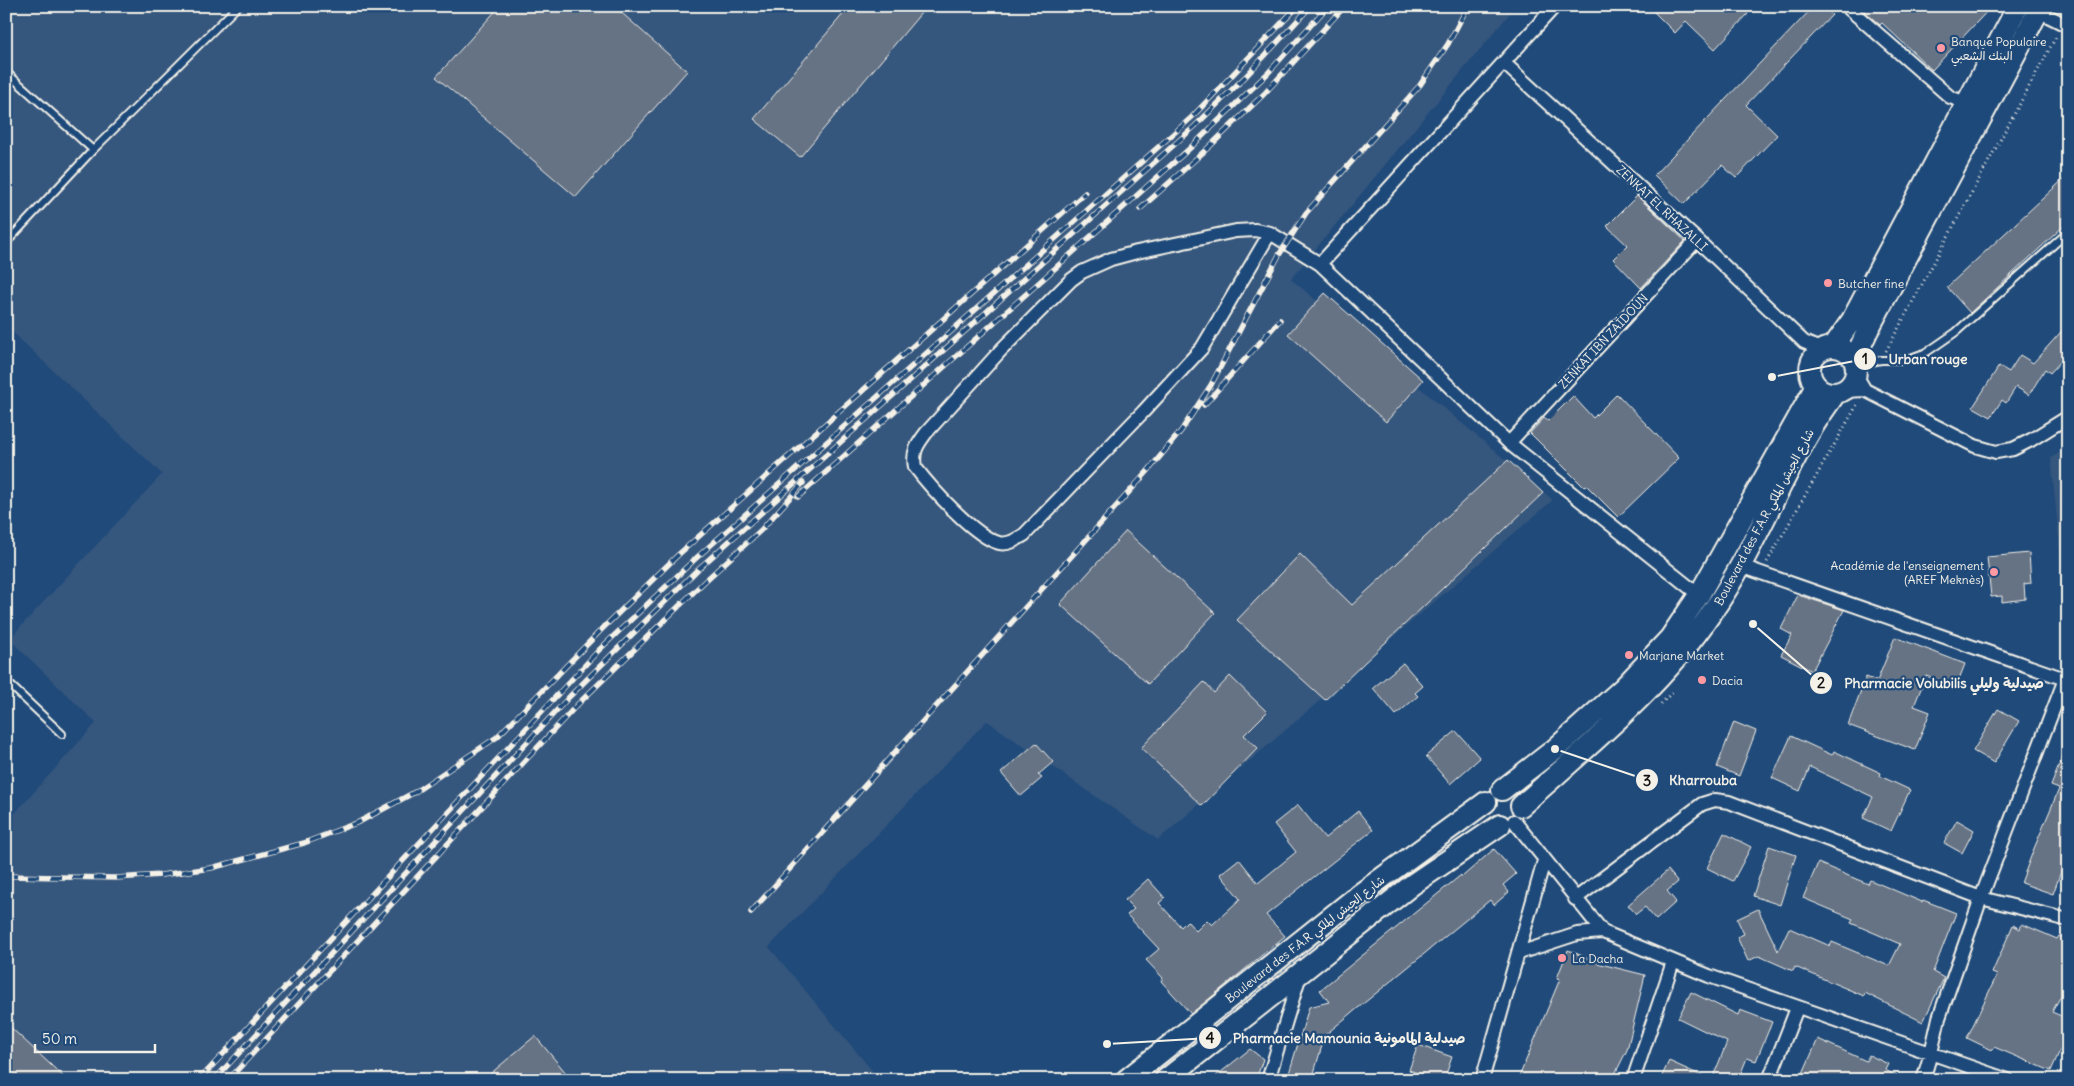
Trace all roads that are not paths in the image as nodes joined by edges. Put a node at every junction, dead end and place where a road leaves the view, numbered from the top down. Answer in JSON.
{"nodes":[{"id":1,"x":238,"y":6,"type":"edge"},
{"id":2,"x":1555,"y":6,"type":"edge"},
{"id":3,"x":1846,"y":6,"type":"edge"},
{"id":4,"x":2018,"y":6,"type":"edge"},
{"id":5,"x":2040,"y":9,"type":"edge"},
{"id":6,"x":2066,"y":24,"type":"edge"},
{"id":7,"x":1504,"y":63,"type":"junction"},
{"id":8,"x":6,"y":72,"type":"edge"},
{"id":9,"x":1966,"y":103,"type":"junction"},
{"id":10,"x":93,"y":150,"type":"junction"},
{"id":11,"x":2068,"y":232,"type":"edge"},
{"id":12,"x":1270,"y":233,"type":"junction"},
{"id":13,"x":1697,"y":240,"type":"junction"},
{"id":14,"x":6,"y":243,"type":"edge"},
{"id":15,"x":1320,"y":264,"type":"junction"},
{"id":16,"x":1828,"y":349,"type":"junction"},
{"id":17,"x":1852,"y":379,"type":"junction"},
{"id":18,"x":1816,"y":386,"type":"junction"},
{"id":19,"x":2068,"y":417,"type":"edge"},
{"id":20,"x":1509,"y":443,"type":"junction"},
{"id":21,"x":1741,"y":566,"type":"junction"},
{"id":22,"x":1699,"y":596,"type":"junction"},
{"id":23,"x":2067,"y":679,"type":"edge"},
{"id":24,"x":6,"y":681,"type":"edge"},
{"id":25,"x":62,"y":734,"type":"dead end"},
{"id":26,"x":1502,"y":790,"type":"junction"},
{"id":27,"x":1486,"y":802,"type":"junction"},
{"id":28,"x":1512,"y":817,"type":"junction"},
{"id":29,"x":1544,"y":861,"type":"junction"},
{"id":30,"x":1981,"y":898,"type":"junction"},
{"id":31,"x":1576,"y":900,"type":"junction"},
{"id":32,"x":2068,"y":920,"type":"edge"},
{"id":33,"x":1603,"y":932,"type":"junction"},
{"id":34,"x":1519,"y":953,"type":"junction"},
{"id":35,"x":1673,"y":962,"type":"junction"},
{"id":36,"x":1300,"y":975,"type":"junction"},
{"id":37,"x":1797,"y":1008,"type":"junction"},
{"id":38,"x":1931,"y":1053,"type":"junction"},
{"id":39,"x":1126,"y":1080,"type":"edge"},
{"id":40,"x":1166,"y":1080,"type":"edge"},
{"id":41,"x":1268,"y":1080,"type":"edge"},
{"id":42,"x":1482,"y":1080,"type":"edge"},
{"id":43,"x":1633,"y":1080,"type":"edge"},
{"id":44,"x":1769,"y":1080,"type":"edge"},
{"id":45,"x":1923,"y":1080,"type":"edge"},
{"id":46,"x":2008,"y":1080,"type":"edge"}],
"edges":[{"from":1,"to":10,"type":"lane"},
{"from":2,"to":7,"type":"street"},
{"from":3,"to":9,"type":"street"},
{"from":4,"to":9,"type":"main road"},
{"from":5,"to":6,"type":"street"},
{"from":5,"to":17,"type":"main road","name":"Boulevard des F.A.R شارع الجيش الملكي"},
{"from":7,"to":13,"type":"street","name":"ZENKAT EL RHAZALLI"},
{"from":7,"to":15,"type":"street"},
{"from":8,"to":10,"type":"lane"},
{"from":9,"to":16,"type":"main road"},
{"from":10,"to":14,"type":"lane"},
{"from":11,"to":17,"type":"lane"},
{"from":12,"to":12,"type":"street"},
{"from":12,"to":15,"type":"street"},
{"from":13,"to":16,"type":"street","name":"ZENKAT EL RHAZALLI"},
{"from":13,"to":20,"type":"street","name":"ZENKAT IBN ZAÏDOUN"},
{"from":15,"to":20,"type":"street"},
{"from":16,"to":17,"type":"main road"},
{"from":16,"to":18,"type":"main road"},
{"from":17,"to":18,"type":"main road"},
{"from":17,"to":19,"type":"street"},
{"from":17,"to":21,"type":"main road","name":"Boulevard des F.A.R شارع الجيش الملكي"},
{"from":18,"to":22,"type":"main road","name":"Boulevard des F.A.R شارع الجيش الملكي"},
{"from":20,"to":22,"type":"street"},
{"from":21,"to":23,"type":"street"},
{"from":21,"to":28,"type":"main road","name":"Boulevard des F.A.R شارع الجيش الملكي"},
{"from":22,"to":26,"type":"main road","name":"Boulevard des F.A.R شارع الجيش الملكي"},
{"from":23,"to":30,"type":"street"},
{"from":24,"to":25,"type":"lane"},
{"from":26,"to":27,"type":"main road","name":"Boulevard des F.A.R شارع الجيش الملكي"},
{"from":26,"to":28,"type":"main road"},
{"from":27,"to":28,"type":"main road"},
{"from":27,"to":39,"type":"main road","name":"Boulevard des F.A.R شارع الجيش الملكي"},
{"from":28,"to":29,"type":"street"},
{"from":28,"to":36,"type":"main road","name":"Boulevard des F.A.R شارع الجيش الملكي"},
{"from":29,"to":31,"type":"street"},
{"from":29,"to":34,"type":"street"},
{"from":30,"to":31,"type":"street"},
{"from":30,"to":32,"type":"street"},
{"from":30,"to":38,"type":"street"},
{"from":31,"to":33,"type":"street"},
{"from":33,"to":34,"type":"street"},
{"from":33,"to":35,"type":"street"},
{"from":34,"to":42,"type":"street"},
{"from":35,"to":37,"type":"street"},
{"from":35,"to":43,"type":"street"},
{"from":36,"to":40,"type":"main road","name":"Boulevard des F.A.R شارع الجيش الملكي"},
{"from":36,"to":41,"type":"street"},
{"from":37,"to":38,"type":"street"},
{"from":37,"to":44,"type":"street"},
{"from":38,"to":45,"type":"street"},
{"from":38,"to":46,"type":"street"}]}
